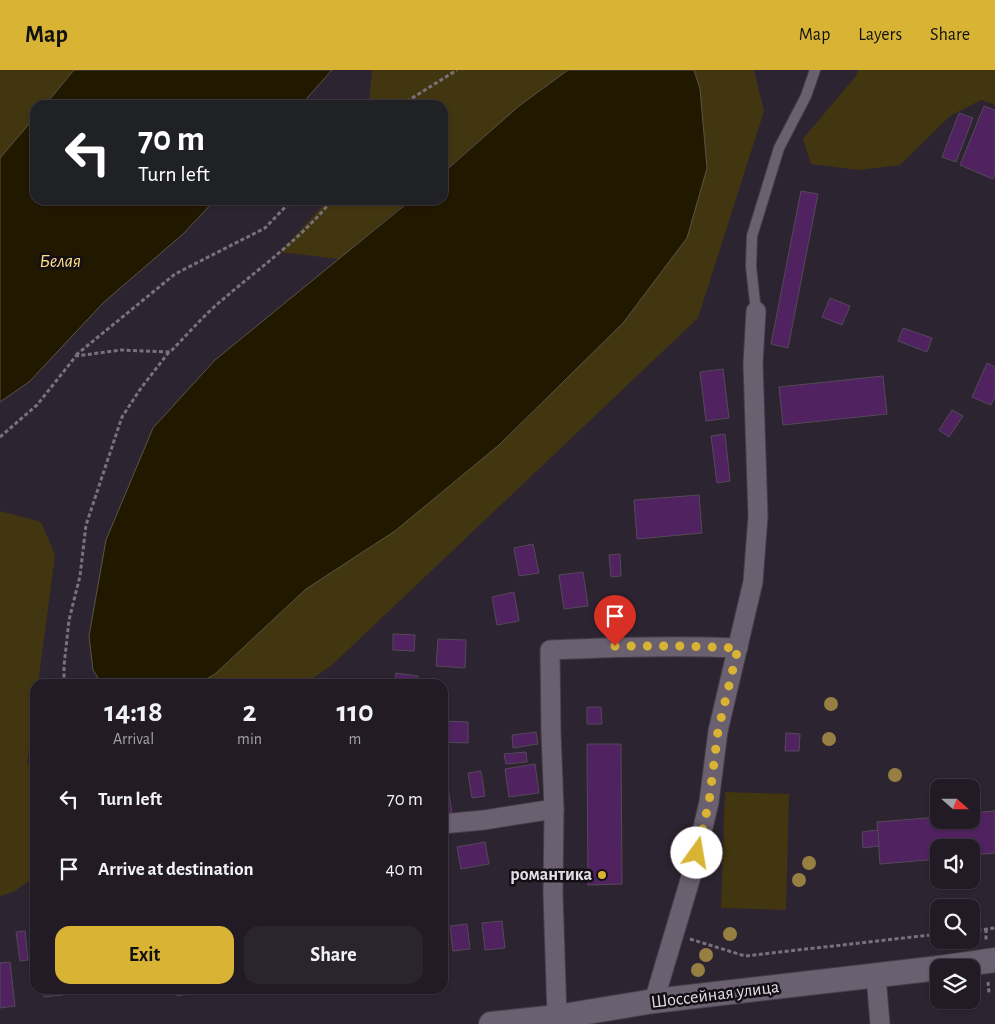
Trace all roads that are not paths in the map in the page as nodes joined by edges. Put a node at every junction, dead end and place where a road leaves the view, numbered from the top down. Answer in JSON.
{"nodes":[{"id":1,"x":815,"y":70,"type":"edge"},
{"id":2,"x":756,"y":310,"type":"joint"},
{"id":3,"x":738,"y":648,"type":"junction"},
{"id":4,"x":554,"y":809,"type":"junction"},
{"id":5,"x":448,"y":823,"type":"edge"},
{"id":6,"x":995,"y":960,"type":"edge"},
{"id":7,"x":980,"y":962,"type":"edge"},
{"id":8,"x":930,"y":969,"type":"edge"},
{"id":9,"x":876,"y":976,"type":"junction"},
{"id":10,"x":654,"y":1001,"type":"junction"},
{"id":11,"x":557,"y":1017,"type":"junction"},
{"id":12,"x":491,"y":1024,"type":"edge"},
{"id":13,"x":880,"y":1024,"type":"edge"}],
"edges":[{"from":1,"to":2,"type":"lane"},
{"from":2,"to":3,"type":"street"},
{"from":3,"to":4,"type":"street"},
{"from":3,"to":10,"type":"street"},
{"from":4,"to":5,"type":"street"},
{"from":4,"to":11,"type":"street"},
{"from":6,"to":7,"type":"street","name":"Шоссейная улица"},
{"from":8,"to":9,"type":"street","name":"Шоссейная улица"},
{"from":9,"to":10,"type":"street","name":"Шоссейная улица"},
{"from":9,"to":13,"type":"street"},
{"from":10,"to":11,"type":"street","name":"Шоссейная улица"},
{"from":11,"to":12,"type":"street","name":"Шоссейная улица"}]}
